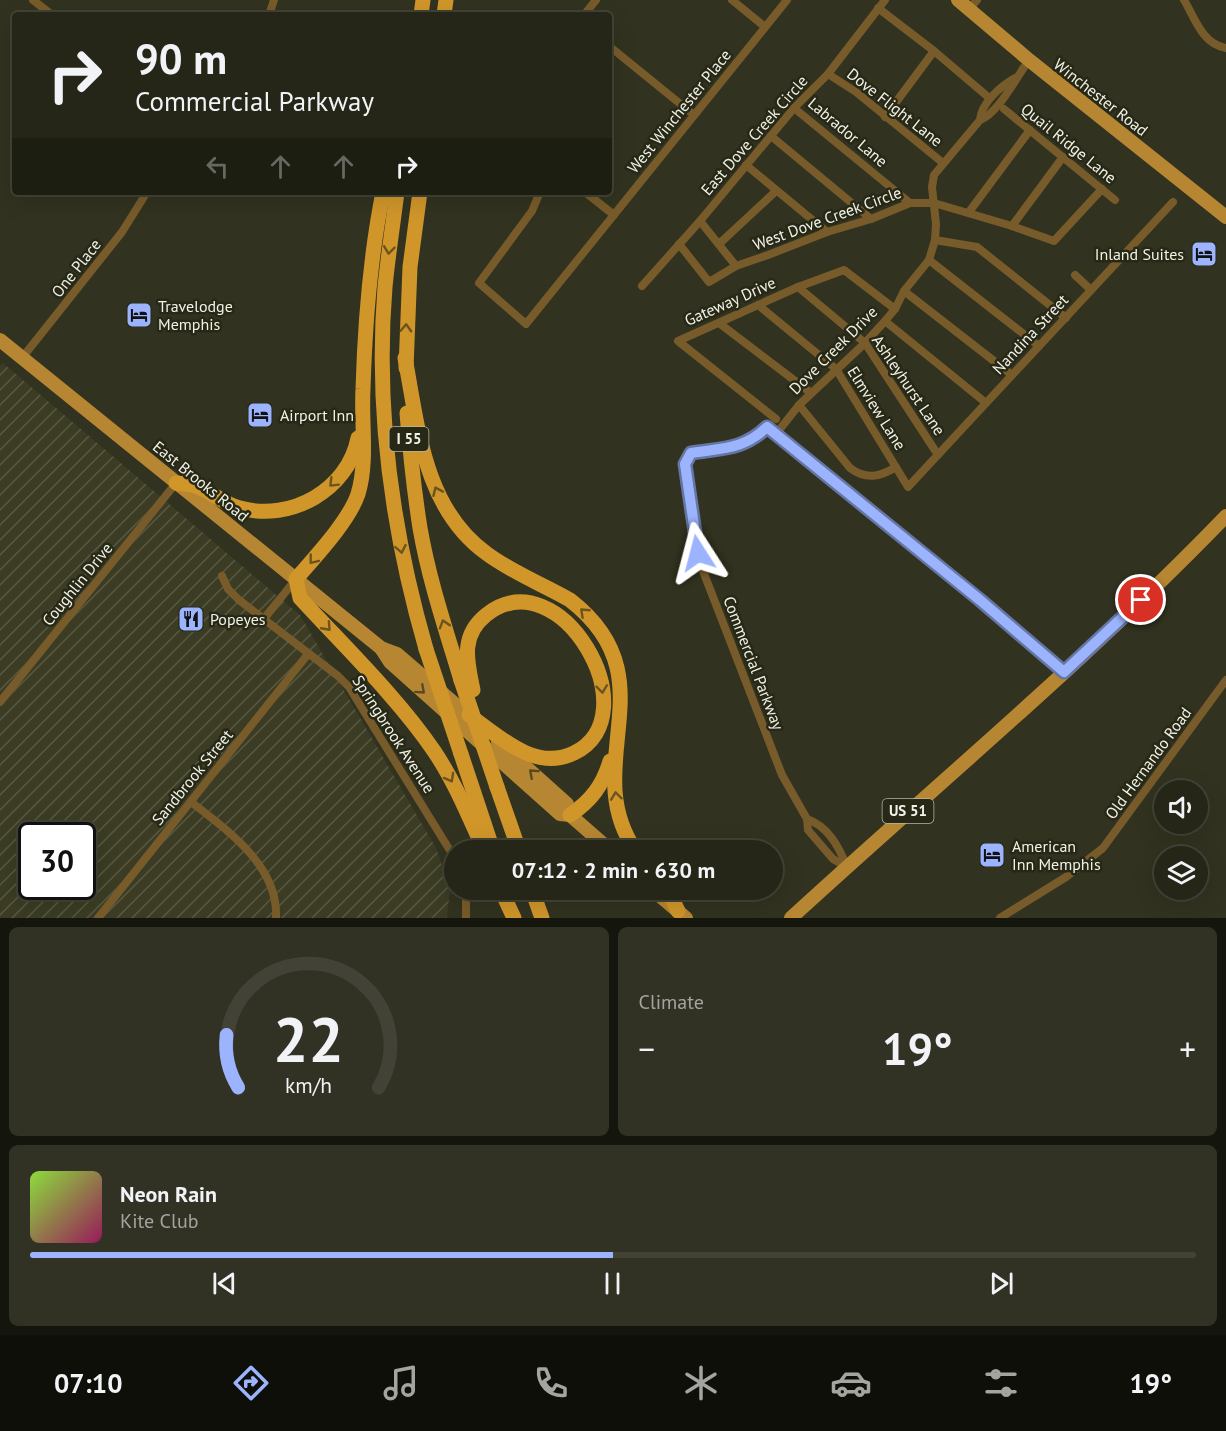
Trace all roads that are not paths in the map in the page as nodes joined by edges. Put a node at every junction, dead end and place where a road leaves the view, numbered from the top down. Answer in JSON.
{"nodes":[{"id":1,"x":33,"y":0,"type":"edge"},
{"id":2,"x":596,"y":0,"type":"edge"},
{"id":3,"x":732,"y":0,"type":"edge"},
{"id":4,"x":787,"y":0,"type":"edge"},
{"id":5,"x":885,"y":0,"type":"edge"},
{"id":6,"x":958,"y":0,"type":"edge"},
{"id":7,"x":1185,"y":0,"type":"edge"},
{"id":8,"x":973,"y":5,"type":"edge"},
{"id":9,"x":878,"y":8,"type":"junction"},
{"id":10,"x":48,"y":12,"type":"edge"},
{"id":11,"x":586,"y":12,"type":"edge"},
{"id":12,"x":765,"y":27,"type":"junction"},
{"id":13,"x":612,"y":48,"type":"edge"},
{"id":14,"x":1226,"y":48,"type":"edge"},
{"id":15,"x":934,"y":51,"type":"junction"},
{"id":16,"x":1029,"y":60,"type":"junction"},
{"id":17,"x":828,"y":74,"type":"junction"},
{"id":18,"x":995,"y":102,"type":"junction"},
{"id":19,"x":794,"y":108,"type":"junction"},
{"id":20,"x":694,"y":115,"type":"junction"},
{"id":21,"x":885,"y":117,"type":"junction"},
{"id":22,"x":1030,"y":130,"type":"junction"},
{"id":23,"x":771,"y":136,"type":"junction"},
{"id":24,"x":1063,"y":157,"type":"junction"},
{"id":25,"x":943,"y":163,"type":"junction"},
{"id":26,"x":746,"y":165,"type":"junction"},
{"id":27,"x":1102,"y":189,"type":"junction"},
{"id":28,"x":776,"y":190,"type":"junction"},
{"id":29,"x":145,"y":195,"type":"edge"},
{"id":30,"x":383,"y":195,"type":"edge"},
{"id":31,"x":397,"y":195,"type":"edge"},
{"id":32,"x":420,"y":195,"type":"edge"},
{"id":33,"x":539,"y":195,"type":"edge"},
{"id":34,"x":589,"y":195,"type":"edge"},
{"id":35,"x":1115,"y":200,"type":"dead end"},
{"id":36,"x":1173,"y":202,"type":"dead end"},
{"id":37,"x":910,"y":203,"type":"junction"},
{"id":38,"x":934,"y":203,"type":"junction"},
{"id":39,"x":969,"y":212,"type":"junction"},
{"id":40,"x":614,"y":215,"type":"junction"},
{"id":41,"x":1226,"y":218,"type":"edge"},
{"id":42,"x":871,"y":219,"type":"junction"},
{"id":43,"x":700,"y":221,"type":"junction"},
{"id":44,"x":1012,"y":226,"type":"junction"},
{"id":45,"x":827,"y":232,"type":"junction"},
{"id":46,"x":935,"y":240,"type":"junction"},
{"id":47,"x":679,"y":244,"type":"junction"},
{"id":48,"x":719,"y":244,"type":"junction"},
{"id":49,"x":929,"y":260,"type":"junction"},
{"id":50,"x":736,"y":266,"type":"junction"},
{"id":51,"x":1075,"y":275,"type":"dead end"},
{"id":52,"x":642,"y":286,"type":"dead end"},
{"id":53,"x":798,"y":287,"type":"junction"},
{"id":54,"x":1091,"y":290,"type":"junction"},
{"id":55,"x":904,"y":291,"type":"junction"},
{"id":56,"x":758,"y":305,"type":"junction"},
{"id":57,"x":895,"y":309,"type":"junction"},
{"id":58,"x":1066,"y":318,"type":"junction"},
{"id":59,"x":885,"y":321,"type":"junction"},
{"id":60,"x":719,"y":323,"type":"junction"},
{"id":61,"x":0,"y":340,"type":"edge"},
{"id":62,"x":865,"y":343,"type":"junction"},
{"id":63,"x":1039,"y":346,"type":"junction"},
{"id":64,"x":22,"y":358,"type":"junction"},
{"id":65,"x":405,"y":358,"type":"junction"},
{"id":66,"x":836,"y":369,"type":"junction"},
{"id":67,"x":1012,"y":375,"type":"junction"},
{"id":68,"x":811,"y":393,"type":"junction"},
{"id":69,"x":986,"y":403,"type":"junction"},
{"id":70,"x":799,"y":405,"type":"junction"},
{"id":71,"x":362,"y":411,"type":"junction"},
{"id":72,"x":776,"y":419,"type":"dead end"},
{"id":73,"x":776,"y":434,"type":"junction"},
{"id":74,"x":938,"y":455,"type":"junction"},
{"id":75,"x":896,"y":467,"type":"junction"},
{"id":76,"x":176,"y":483,"type":"junction"},
{"id":77,"x":908,"y":487,"type":"joint"},
{"id":78,"x":1223,"y":524,"type":"edge"},
{"id":79,"x":222,"y":576,"type":"dead end"},
{"id":80,"x":296,"y":579,"type":"junction"},
{"id":81,"x":263,"y":620,"type":"junction"},
{"id":82,"x":381,"y":648,"type":"junction"},
{"id":83,"x":308,"y":654,"type":"junction"},
{"id":84,"x":1064,"y":672,"type":"junction"},
{"id":85,"x":1226,"y":680,"type":"edge"},
{"id":86,"x":467,"y":685,"type":"junction"},
{"id":87,"x":0,"y":702,"type":"edge"},
{"id":88,"x":464,"y":711,"type":"junction"},
{"id":89,"x":618,"y":728,"type":"junction"},
{"id":90,"x":191,"y":802,"type":"junction"},
{"id":91,"x":570,"y":815,"type":"junction"},
{"id":92,"x":444,"y":840,"type":"edge"},
{"id":93,"x":479,"y":840,"type":"edge"},
{"id":94,"x":490,"y":840,"type":"edge"},
{"id":95,"x":516,"y":840,"type":"edge"},
{"id":96,"x":599,"y":840,"type":"edge"},
{"id":97,"x":629,"y":840,"type":"edge"},
{"id":98,"x":847,"y":867,"type":"junction"},
{"id":99,"x":466,"y":900,"type":"edge"},
{"id":100,"x":506,"y":900,"type":"edge"},
{"id":101,"x":510,"y":900,"type":"edge"},
{"id":102,"x":536,"y":900,"type":"edge"},
{"id":103,"x":665,"y":900,"type":"edge"},
{"id":104,"x":674,"y":900,"type":"edge"},
{"id":105,"x":682,"y":914,"type":"edge"},
{"id":106,"x":98,"y":918,"type":"edge"},
{"id":107,"x":276,"y":918,"type":"edge"},
{"id":108,"x":466,"y":918,"type":"edge"},
{"id":109,"x":515,"y":918,"type":"edge"},
{"id":110,"x":542,"y":918,"type":"edge"},
{"id":111,"x":791,"y":918,"type":"edge"},
{"id":112,"x":1000,"y":918,"type":"edge"}],
"edges":[{"from":1,"to":10,"type":"street"},
{"from":2,"to":11,"type":"street"},
{"from":3,"to":12,"type":"street"},
{"from":4,"to":12,"type":"street","name":"West Winchester Place"},
{"from":5,"to":9,"type":"street","name":"East Dove Creek Circle"},
{"from":6,"to":8,"type":"main road","name":"Winchester Road"},
{"from":7,"to":14,"type":"street"},
{"from":8,"to":16,"type":"main road","name":"Winchester Road"},
{"from":9,"to":15,"type":"street","name":"Quail Ridge Lane"},
{"from":9,"to":17,"type":"street","name":"East Dove Creek Circle"},
{"from":12,"to":20,"type":"street","name":"West Winchester Place"},
{"from":13,"to":20,"type":"street"},
{"from":15,"to":18,"type":"street","name":"Quail Ridge Lane"},
{"from":15,"to":21,"type":"street"},
{"from":16,"to":18,"type":"street"},
{"from":16,"to":41,"type":"main road","name":"Winchester Road"},
{"from":17,"to":19,"type":"street","name":"East Dove Creek Circle"},
{"from":17,"to":21,"type":"street","name":"Dove Flight Lane"},
{"from":18,"to":22,"type":"street","name":"Quail Ridge Lane"},
{"from":18,"to":25,"type":"street"},
{"from":19,"to":23,"type":"street","name":"East Dove Creek Circle"},
{"from":19,"to":37,"type":"street","name":"Labrador Lane"},
{"from":20,"to":40,"type":"street","name":"West Winchester Place"},
{"from":21,"to":25,"type":"street","name":"Dove Flight Lane"},
{"from":22,"to":24,"type":"street","name":"Quail Ridge Lane"},
{"from":22,"to":39,"type":"street"},
{"from":23,"to":26,"type":"street","name":"East Dove Creek Circle"},
{"from":23,"to":42,"type":"street"},
{"from":24,"to":27,"type":"street","name":"Quail Ridge Lane"},
{"from":24,"to":44,"type":"street"},
{"from":25,"to":38,"type":"street"},
{"from":26,"to":28,"type":"street"},
{"from":26,"to":43,"type":"street","name":"East Dove Creek Circle"},
{"from":27,"to":35,"type":"street","name":"Quail Ridge Lane"},
{"from":27,"to":44,"type":"street"},
{"from":28,"to":45,"type":"street"},
{"from":28,"to":48,"type":"street"},
{"from":29,"to":64,"type":"street","name":"One Place"},
{"from":30,"to":71,"type":"highway"},
{"from":31,"to":94,"type":"highway","number":"I 55","one_way":true,"bridge":true},
{"from":65,"to":32,"type":"highway","number":"I 55","one_way":true},
{"from":33,"to":40,"type":"street","name":"West Winchester Place"},
{"from":34,"to":40,"type":"street"},
{"from":36,"to":54,"type":"street","name":"Nandina Street"},
{"from":37,"to":38,"type":"street","name":"West Dove Creek Circle"},
{"from":37,"to":42,"type":"street","name":"West Dove Creek Circle"},
{"from":38,"to":39,"type":"street"},
{"from":38,"to":46,"type":"street","name":"Dove Creek Drive"},
{"from":39,"to":44,"type":"street"},
{"from":42,"to":45,"type":"street","name":"West Dove Creek Circle"},
{"from":43,"to":47,"type":"street","name":"East Dove Creek Circle"},
{"from":43,"to":48,"type":"street"},
{"from":45,"to":50,"type":"street","name":"West Dove Creek Circle"},
{"from":46,"to":49,"type":"street","name":"Dove Creek Drive"},
{"from":46,"to":58,"type":"street"},
{"from":47,"to":50,"type":"street","name":"West Dove Creek Circle"},
{"from":47,"to":52,"type":"street","name":"East Dove Creek Circle"},
{"from":48,"to":50,"type":"street"},
{"from":49,"to":55,"type":"street","name":"Dove Creek Drive"},
{"from":49,"to":63,"type":"street"},
{"from":51,"to":54,"type":"street"},
{"from":53,"to":56,"type":"street","name":"Gateway Drive"},
{"from":53,"to":57,"type":"street","name":"Gateway Drive"},
{"from":53,"to":62,"type":"street","name":"Ashleyhurst Lane"},
{"from":54,"to":58,"type":"street","name":"Nandina Street"},
{"from":55,"to":57,"type":"street","name":"Dove Creek Drive"},
{"from":55,"to":67,"type":"street"},
{"from":56,"to":60,"type":"street","name":"Gateway Drive"},
{"from":56,"to":66,"type":"street","name":"Elmview Lane"},
{"from":57,"to":59,"type":"street","name":"Dove Creek Drive"},
{"from":58,"to":63,"type":"street","name":"Nandina Street"},
{"from":59,"to":62,"type":"street","name":"Dove Creek Drive"},
{"from":59,"to":69,"type":"street"},
{"from":60,"to":68,"type":"street"},
{"from":60,"to":72,"type":"street","name":"Gateway Drive"},
{"from":61,"to":64,"type":"main road","name":"East Brooks Road"},
{"from":62,"to":66,"type":"street","name":"Dove Creek Drive"},
{"from":62,"to":74,"type":"street","name":"Ashleyhurst Lane"},
{"from":63,"to":67,"type":"street","name":"Nandina Street"},
{"from":64,"to":76,"type":"main road","name":"East Brooks Road"},
{"from":86,"to":65,"type":"highway","number":"I 55","one_way":true},
{"from":89,"to":65,"type":"highway","one_way":true},
{"from":66,"to":68,"type":"street","name":"Dove Creek Drive"},
{"from":66,"to":75,"type":"street","name":"Elmview Lane"},
{"from":67,"to":69,"type":"street","name":"Nandina Street"},
{"from":68,"to":70,"type":"street","name":"Dove Creek Drive"},
{"from":69,"to":74,"type":"street","name":"Nandina Street"},
{"from":70,"to":73,"type":"street","name":"Dove Creek Drive"},
{"from":70,"to":75,"type":"street"},
{"from":71,"to":76,"type":"highway","one_way":true},
{"from":71,"to":80,"type":"highway","one_way":true},
{"from":73,"to":84,"type":"street"},
{"from":73,"to":98,"type":"street","name":"Commercial Parkway"},
{"from":74,"to":77,"type":"street","name":"Nandina Street"},
{"from":75,"to":77,"type":"street","name":"Elmview Lane"},
{"from":76,"to":80,"type":"main road","name":"East Brooks Road"},
{"from":76,"to":87,"type":"street","name":"Coughlin Drive"},
{"from":78,"to":84,"type":"main road","number":"US 51"},
{"from":79,"to":81,"type":"street","name":"Springbrook Avenue"},
{"from":80,"to":81,"type":"street"},
{"from":80,"to":82,"type":"main road","name":"East Brooks Road"},
{"from":80,"to":93,"type":"highway","one_way":true},
{"from":81,"to":83,"type":"street","name":"Springbrook Avenue"},
{"from":82,"to":88,"type":"main road","name":"East Brooks Road"},
{"from":82,"to":91,"type":"main road","name":"East Brooks Road","one_way":true},
{"from":83,"to":90,"type":"street","name":"Sandbrook Street"},
{"from":83,"to":92,"type":"street","name":"Springbrook Avenue"},
{"from":84,"to":98,"type":"main road","number":"US 51"},
{"from":85,"to":112,"type":"street","name":"Old Hernando Road"},
{"from":86,"to":88,"type":"highway","one_way":true},
{"from":86,"to":95,"type":"highway","bridge":true},
{"from":91,"to":88,"type":"main road","name":"East Brooks Road","one_way":true},
{"from":89,"to":91,"type":"highway"},
{"from":97,"to":89,"type":"highway","one_way":true},
{"from":90,"to":106,"type":"street","name":"Sandbrook Street"},
{"from":90,"to":107,"type":"street"},
{"from":91,"to":96,"type":"main road","name":"East Brooks Road"},
{"from":98,"to":111,"type":"main road","number":"US 51"},
{"from":99,"to":108,"type":"street"},
{"from":100,"to":109,"type":"highway"},
{"from":101,"to":109,"type":"highway"},
{"from":102,"to":110,"type":"highway"},
{"from":103,"to":105,"type":"main road"},
{"from":104,"to":105,"type":"highway"}]}
